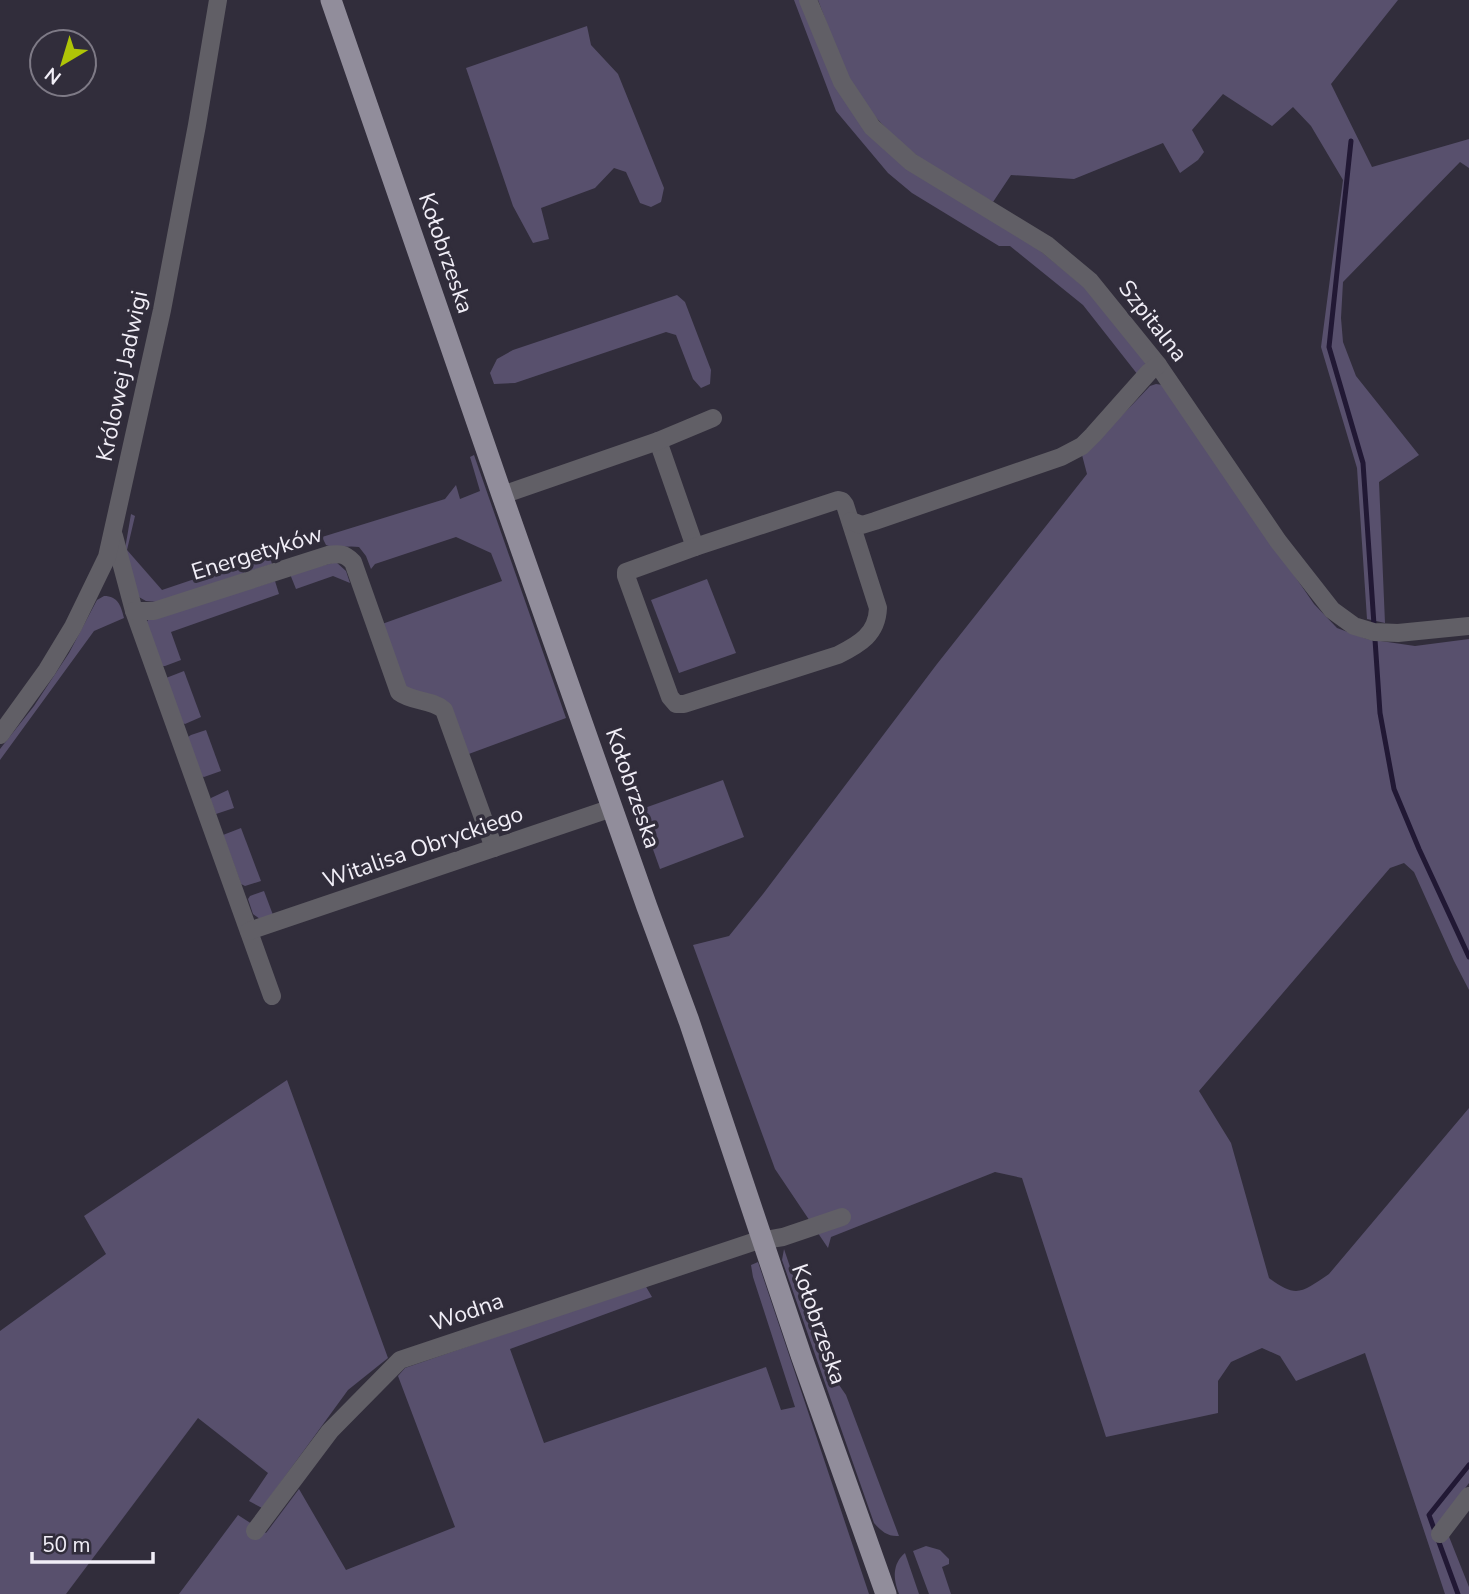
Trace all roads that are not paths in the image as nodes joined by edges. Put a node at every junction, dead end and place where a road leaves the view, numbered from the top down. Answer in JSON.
{"nodes":[{"id":1,"x":218,"y":0,"type":"edge"},
{"id":2,"x":331,"y":0,"type":"edge"},
{"id":3,"x":808,"y":0,"type":"edge"},
{"id":4,"x":1158,"y":365,"type":"junction"},
{"id":5,"x":713,"y":418,"type":"dead end"},
{"id":6,"x":658,"y":441,"type":"junction"},
{"id":7,"x":502,"y":495,"type":"junction"},
{"id":8,"x":851,"y":522,"type":"junction"},
{"id":9,"x":113,"y":532,"type":"junction"},
{"id":10,"x":695,"y":547,"type":"junction"},
{"id":11,"x":95,"y":583,"type":"junction"},
{"id":12,"x":131,"y":602,"type":"junction"},
{"id":13,"x":1469,"y":626,"type":"edge"},
{"id":14,"x":0,"y":735,"type":"edge"},
{"id":15,"x":612,"y":808,"type":"junction"},
{"id":16,"x":494,"y":848,"type":"junction"},
{"id":17,"x":249,"y":931,"type":"junction"},
{"id":18,"x":272,"y":996,"type":"dead end"},
{"id":19,"x":842,"y":1217,"type":"dead end"},
{"id":20,"x":763,"y":1239,"type":"junction"},
{"id":21,"x":1469,"y":1496,"type":"edge"},
{"id":22,"x":255,"y":1531,"type":"dead end"},
{"id":23,"x":1440,"y":1534,"type":"dead end"},
{"id":24,"x":886,"y":1594,"type":"edge"}],
"edges":[{"from":1,"to":9,"type":"street","name":"Królowej Jadwigi"},
{"from":2,"to":7,"type":"main road","name":"Kołobrzeska"},
{"from":3,"to":4,"type":"street","name":"Szpitalna"},
{"from":4,"to":8,"type":"street"},
{"from":4,"to":13,"type":"street","name":"Szpitalna"},
{"from":5,"to":6,"type":"street"},
{"from":6,"to":7,"type":"street"},
{"from":6,"to":10,"type":"street"},
{"from":7,"to":15,"type":"main road","name":"Kołobrzeska"},
{"from":8,"to":10,"type":"street"},
{"from":8,"to":10,"type":"street"},
{"from":9,"to":11,"type":"street","name":"Królowej Jadwigi"},
{"from":9,"to":12,"type":"street"},
{"from":11,"to":12,"type":"street","name":"Energetyków"},
{"from":11,"to":14,"type":"street","name":"Królowej Jadwigi"},
{"from":12,"to":16,"type":"street","name":"Energetyków"},
{"from":12,"to":17,"type":"street"},
{"from":15,"to":16,"type":"street","name":"Witalisa Obryckiego"},
{"from":15,"to":20,"type":"main road","name":"Kołobrzeska"},
{"from":16,"to":17,"type":"street","name":"Witalisa Obryckiego"},
{"from":17,"to":18,"type":"street"},
{"from":19,"to":20,"type":"street","name":"Wodna"},
{"from":20,"to":22,"type":"street","name":"Wodna"},
{"from":20,"to":24,"type":"main road","name":"Kołobrzeska"},
{"from":21,"to":23,"type":"street"}]}
